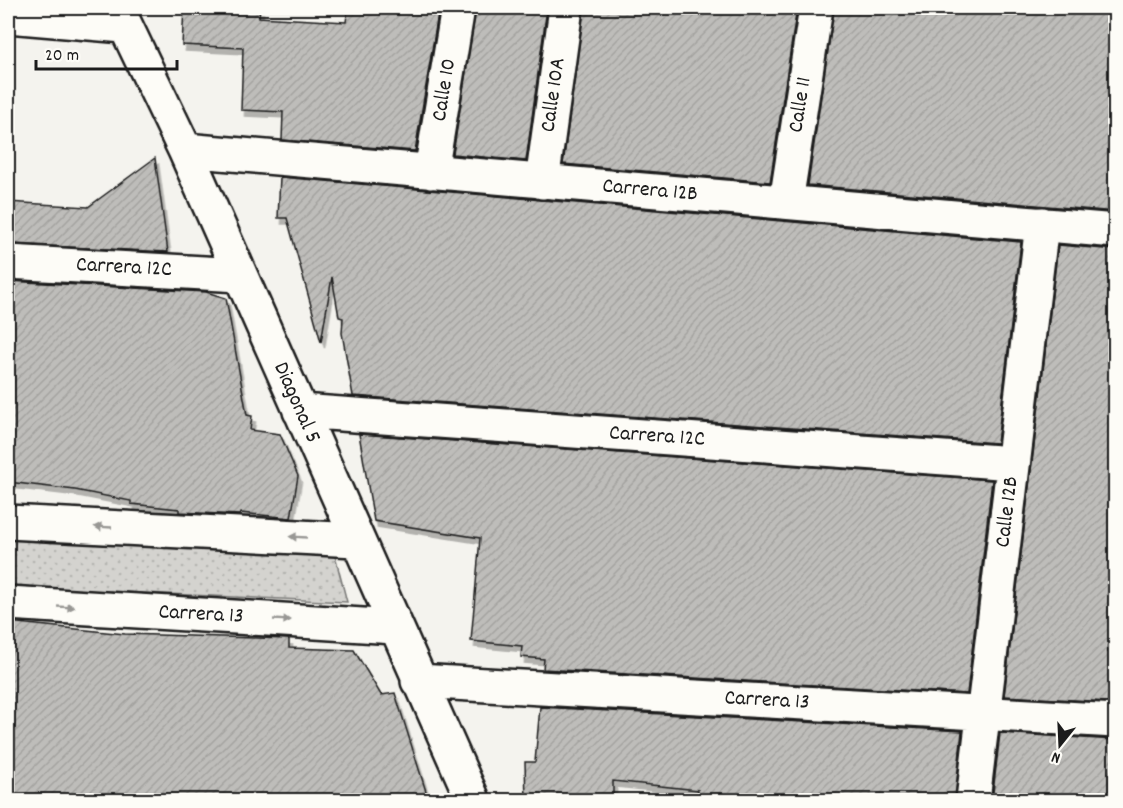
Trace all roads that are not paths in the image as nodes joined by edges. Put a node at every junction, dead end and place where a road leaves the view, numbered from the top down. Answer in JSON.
{"nodes":[{"id":1,"x":458,"y":8,"type":"edge"},
{"id":2,"x":566,"y":8,"type":"edge"},
{"id":3,"x":816,"y":8,"type":"edge"},
{"id":4,"x":8,"y":16,"type":"edge"},
{"id":5,"x":120,"y":17,"type":"edge"},
{"id":6,"x":185,"y":150,"type":"junction"},
{"id":7,"x":431,"y":172,"type":"junction"},
{"id":8,"x":542,"y":182,"type":"junction"},
{"id":9,"x":786,"y":202,"type":"junction"},
{"id":10,"x":1042,"y":224,"type":"junction"},
{"id":11,"x":1116,"y":231,"type":"edge"},
{"id":12,"x":8,"y":262,"type":"edge"},
{"id":13,"x":240,"y":275,"type":"junction"},
{"id":14,"x":300,"y":411,"type":"junction"},
{"id":15,"x":1013,"y":463,"type":"junction"},
{"id":16,"x":8,"y":522,"type":"edge"},
{"id":17,"x":356,"y":540,"type":"junction"},
{"id":18,"x":8,"y":603,"type":"edge"},
{"id":19,"x":394,"y":627,"type":"junction"},
{"id":20,"x":418,"y":681,"type":"junction"},
{"id":21,"x":984,"y":713,"type":"junction"},
{"id":22,"x":1116,"y":721,"type":"edge"},
{"id":23,"x":472,"y":801,"type":"edge"},
{"id":24,"x":973,"y":801,"type":"edge"}],
"edges":[{"from":1,"to":7,"type":"street","name":"Calle 10"},
{"from":2,"to":8,"type":"street","name":"Calle 10A"},
{"from":3,"to":9,"type":"street","name":"Calle 11"},
{"from":4,"to":5,"type":"street"},
{"from":5,"to":6,"type":"street","name":"Diagonal 5"},
{"from":6,"to":7,"type":"street","name":"Carrera 12B"},
{"from":6,"to":13,"type":"street","name":"Diagonal 5"},
{"from":7,"to":8,"type":"street","name":"Carrera 12B"},
{"from":8,"to":9,"type":"street","name":"Carrera 12B"},
{"from":9,"to":10,"type":"street","name":"Carrera 12B"},
{"from":10,"to":11,"type":"street","name":"Carrera 12B"},
{"from":10,"to":15,"type":"street","name":"Calle 12B"},
{"from":12,"to":13,"type":"street","name":"Carrera 12C"},
{"from":13,"to":14,"type":"street","name":"Diagonal 5"},
{"from":14,"to":15,"type":"street","name":"Carrera 12C"},
{"from":14,"to":17,"type":"street","name":"Diagonal 5"},
{"from":15,"to":21,"type":"street","name":"Calle 12B"},
{"from":17,"to":16,"type":"street","one_way":true},
{"from":17,"to":19,"type":"street","name":"Diagonal 5"},
{"from":18,"to":19,"type":"street","name":"Carrera 13","one_way":true},
{"from":19,"to":20,"type":"street","name":"Diagonal 5"},
{"from":20,"to":21,"type":"street","name":"Carrera 13"},
{"from":20,"to":23,"type":"street","name":"Diagonal 5"},
{"from":21,"to":22,"type":"street","name":"Carrera 13"},
{"from":21,"to":24,"type":"street","name":"Calle 12B"}]}
